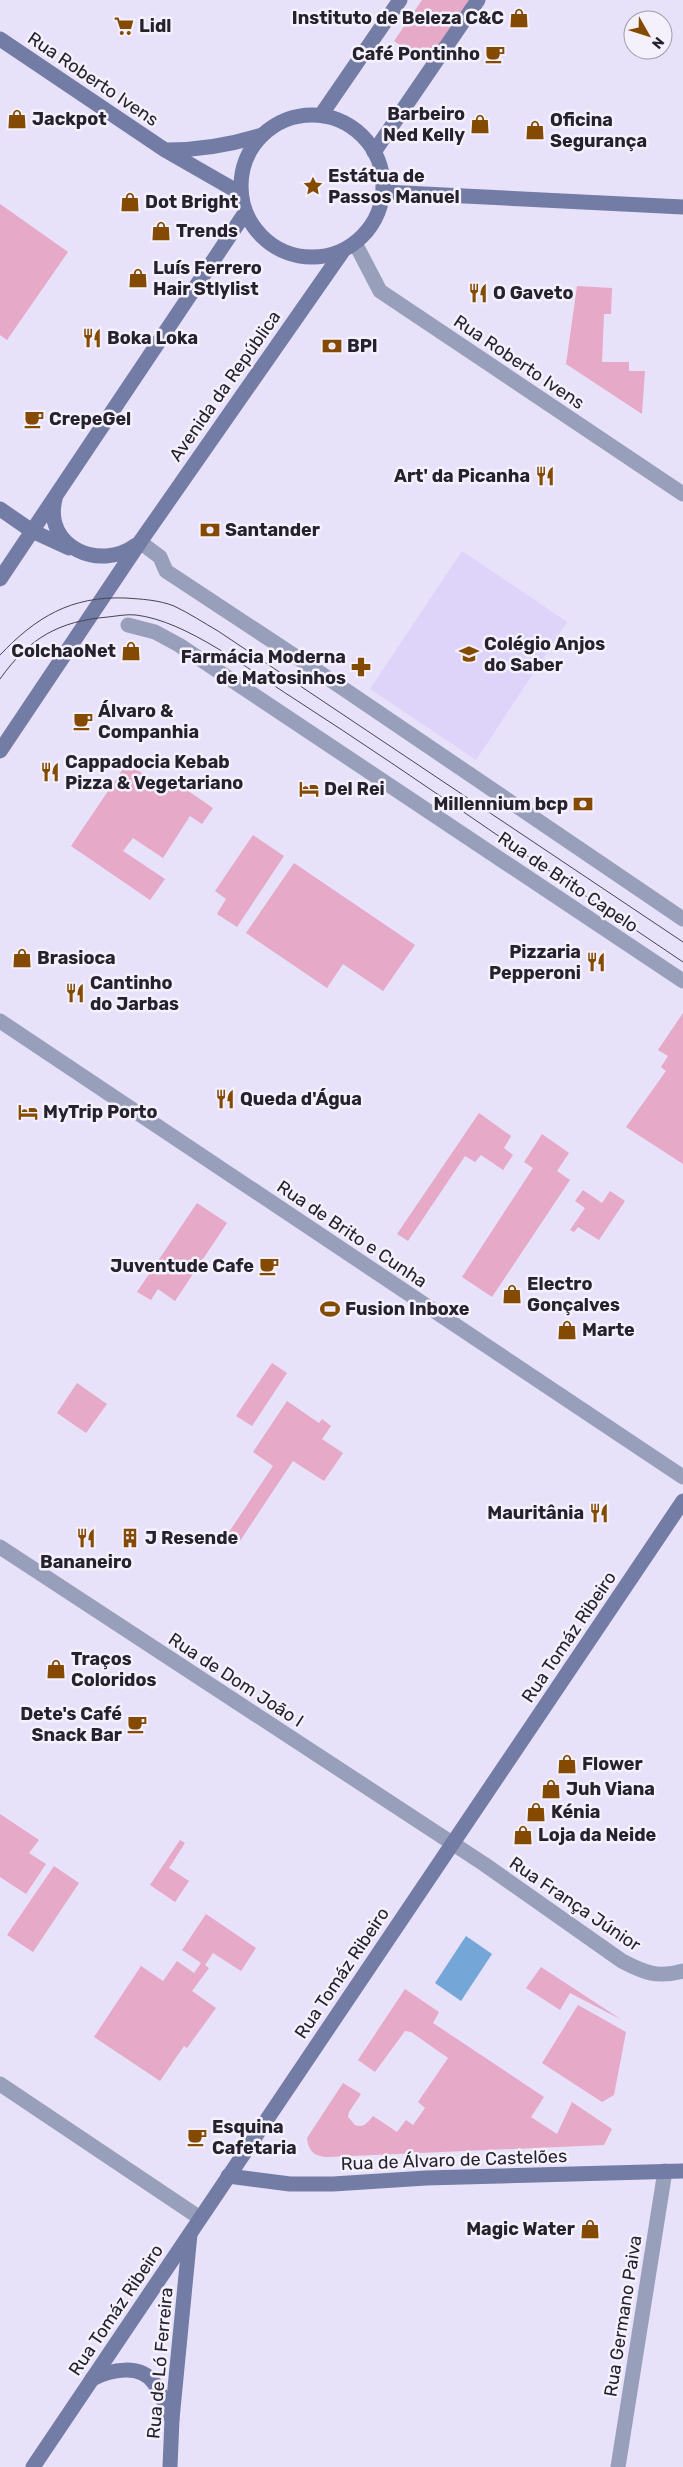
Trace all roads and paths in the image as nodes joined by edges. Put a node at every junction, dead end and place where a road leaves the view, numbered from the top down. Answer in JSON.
{"nodes":[{"id":1,"x":400,"y":0,"type":"edge"},
{"id":2,"x":478,"y":0,"type":"edge"},
{"id":3,"x":0,"y":39,"type":"edge"},
{"id":4,"x":321,"y":115,"type":"junction"},
{"id":5,"x":262,"y":135,"type":"junction"},
{"id":6,"x":165,"y":150,"type":"junction"},
{"id":7,"x":374,"y":152,"type":"junction"},
{"id":8,"x":384,"y":192,"type":"junction"},
{"id":9,"x":240,"y":193,"type":"junction"},
{"id":10,"x":683,"y":207,"type":"edge"},
{"id":11,"x":245,"y":213,"type":"junction"},
{"id":12,"x":349,"y":247,"type":"junction"},
{"id":13,"x":59,"y":488,"type":"junction"},
{"id":14,"x":683,"y":494,"type":"edge"},
{"id":15,"x":0,"y":509,"type":"edge"},
{"id":16,"x":32,"y":531,"type":"junction"},
{"id":17,"x":140,"y":542,"type":"junction"},
{"id":18,"x":78,"y":551,"type":"junction"},
{"id":19,"x":0,"y":579,"type":"edge"},
{"id":20,"x":128,"y":624,"type":"dead end"},
{"id":21,"x":0,"y":751,"type":"edge"},
{"id":22,"x":683,"y":919,"type":"edge"},
{"id":23,"x":683,"y":981,"type":"edge"},
{"id":24,"x":0,"y":1021,"type":"edge"},
{"id":25,"x":683,"y":1477,"type":"edge"},
{"id":26,"x":683,"y":1501,"type":"edge"},
{"id":27,"x":0,"y":1547,"type":"edge"},
{"id":28,"x":452,"y":1843,"type":"junction"},
{"id":29,"x":683,"y":1971,"type":"edge"},
{"id":30,"x":0,"y":2084,"type":"edge"},
{"id":31,"x":665,"y":2171,"type":"junction"},
{"id":32,"x":683,"y":2171,"type":"edge"},
{"id":33,"x":228,"y":2176,"type":"junction"},
{"id":34,"x":200,"y":2218,"type":"junction"},
{"id":35,"x":190,"y":2233,"type":"junction"},
{"id":36,"x":92,"y":2380,"type":"junction"},
{"id":37,"x":172,"y":2419,"type":"junction"},
{"id":38,"x":33,"y":2467,"type":"edge"},
{"id":39,"x":170,"y":2467,"type":"edge"},
{"id":40,"x":618,"y":2467,"type":"edge"}],
"edges":[{"from":1,"to":4,"type":"main road"},
{"from":2,"to":7,"type":"main road"},
{"from":3,"to":6,"type":"main road","name":"Rua Roberto Ivens"},
{"from":4,"to":5,"type":"main road"},
{"from":4,"to":7,"type":"main road"},
{"from":5,"to":6,"type":"main road","name":"Rua Roberto Ivens"},
{"from":5,"to":9,"type":"main road"},
{"from":6,"to":9,"type":"main road","name":"Rua Roberto Ivens"},
{"from":7,"to":8,"type":"main road"},
{"from":8,"to":10,"type":"main road"},
{"from":8,"to":12,"type":"main road"},
{"from":9,"to":11,"type":"main road"},
{"from":11,"to":12,"type":"main road"},
{"from":11,"to":13,"type":"main road"},
{"from":12,"to":14,"type":"street","name":"Rua Roberto Ivens"},
{"from":12,"to":17,"type":"main road","name":"Avenida da República"},
{"from":13,"to":16,"type":"main road"},
{"from":13,"to":18,"type":"main road"},
{"from":15,"to":16,"type":"main road"},
{"from":16,"to":18,"type":"main road"},
{"from":16,"to":19,"type":"main road"},
{"from":17,"to":18,"type":"main road","name":"Avenida da República"},
{"from":17,"to":21,"type":"main road","name":"Avenida da República"},
{"from":17,"to":22,"type":"street","name":"Rua de Brito Capelo"},
{"from":20,"to":23,"type":"street","name":"Rua de Brito Capelo"},
{"from":24,"to":25,"type":"street","name":"Rua de Brito e Cunha"},
{"from":26,"to":28,"type":"main road","name":"Rua Tomáz Ribeiro"},
{"from":27,"to":28,"type":"street","name":"Rua de Dom João I"},
{"from":28,"to":29,"type":"street","name":"Rua França Júnior"},
{"from":28,"to":33,"type":"main road","name":"Rua Tomáz Ribeiro"},
{"from":30,"to":34,"type":"street"},
{"from":31,"to":32,"type":"main road","name":"Rua de Álvaro de Castelões"},
{"from":31,"to":33,"type":"main road","name":"Rua de Álvaro de Castelões"},
{"from":31,"to":40,"type":"street","name":"Rua Germano Paiva"},
{"from":33,"to":34,"type":"main road","name":"Rua Tomáz Ribeiro"},
{"from":34,"to":35,"type":"main road","name":"Rua Tomáz Ribeiro"},
{"from":35,"to":36,"type":"main road","name":"Rua Tomáz Ribeiro"},
{"from":35,"to":37,"type":"main road","name":"Rua de Ló Ferreira"},
{"from":36,"to":37,"type":"main road"},
{"from":36,"to":38,"type":"main road","name":"Rua Tomáz Ribeiro"},
{"from":37,"to":39,"type":"main road","name":"Rua de Ló Ferreira"}]}
